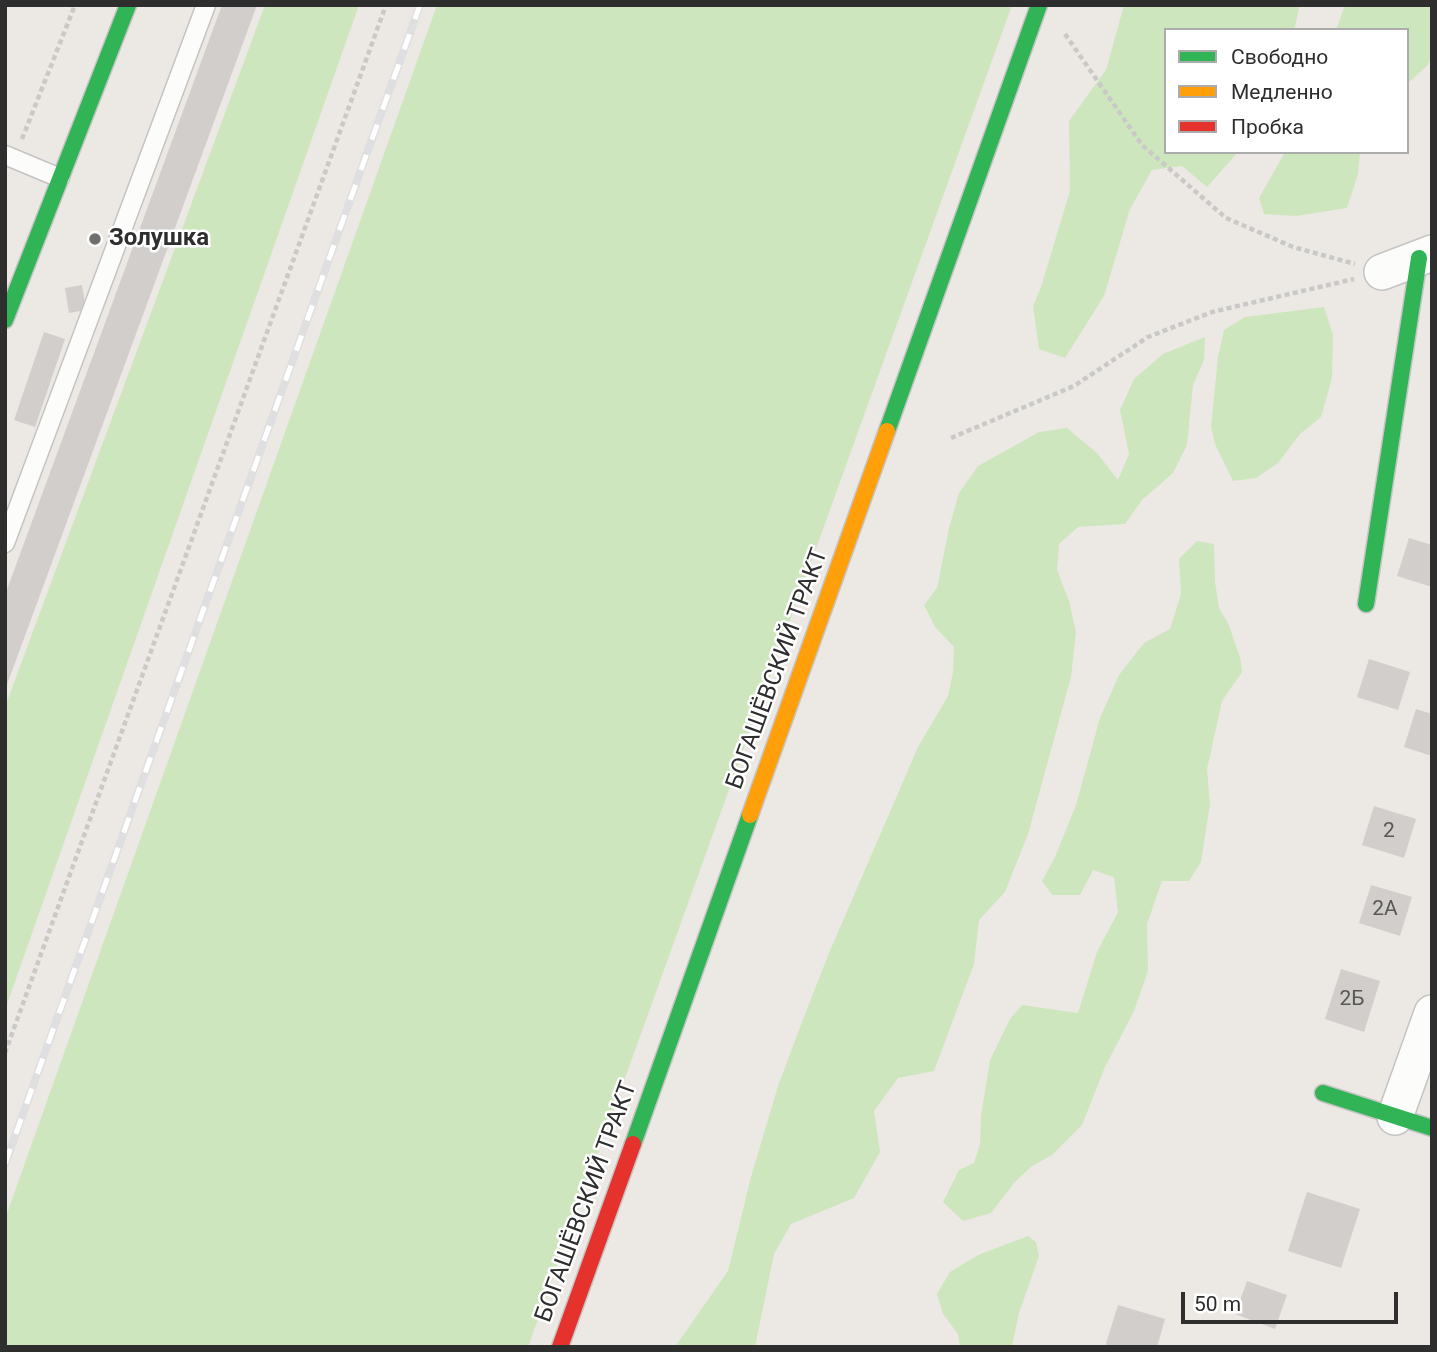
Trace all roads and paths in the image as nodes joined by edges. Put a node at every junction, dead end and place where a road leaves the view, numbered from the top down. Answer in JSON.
{"nodes":[{"id":1,"x":75,"y":5,"type":"edge"},
{"id":2,"x":128,"y":5,"type":"edge"},
{"id":3,"x":205,"y":5,"type":"edge"},
{"id":4,"x":386,"y":5,"type":"edge"},
{"id":5,"x":1039,"y":5,"type":"edge"},
{"id":6,"x":1062,"y":29,"type":"dead end"},
{"id":7,"x":10,"y":157,"type":"edge"},
{"id":8,"x":60,"y":178,"type":"junction"},
{"id":9,"x":1426,"y":256,"type":"edge"},
{"id":10,"x":1382,"y":272,"type":"junction"},
{"id":11,"x":5,"y":320,"type":"edge"},
{"id":12,"x":951,"y":438,"type":"dead end"},
{"id":13,"x":5,"y":543,"type":"edge"},
{"id":14,"x":1367,"y":604,"type":"dead end"},
{"id":15,"x":1432,"y":1013,"type":"edge"},
{"id":16,"x":5,"y":1053,"type":"edge"},
{"id":17,"x":1323,"y":1093,"type":"dead end"},
{"id":18,"x":1395,"y":1117,"type":"junction"},
{"id":19,"x":1432,"y":1128,"type":"edge"},
{"id":20,"x":560,"y":1347,"type":"edge"}],
"edges":[{"from":1,"to":7,"type":"path"},
{"from":2,"to":8,"type":"main road"},
{"from":3,"to":13,"type":"lane"},
{"from":4,"to":16,"type":"path"},
{"from":5,"to":20,"type":"main road","name":"БОГАШЁВСКИЙ ТРАКТ"},
{"from":6,"to":10,"type":"path"},
{"from":7,"to":8,"type":"lane"},
{"from":8,"to":11,"type":"main road"},
{"from":9,"to":10,"type":"street"},
{"from":9,"to":14,"type":"main road"},
{"from":10,"to":12,"type":"path"},
{"from":15,"to":18,"type":"street"},
{"from":17,"to":18,"type":"main road"},
{"from":18,"to":19,"type":"main road"}]}
